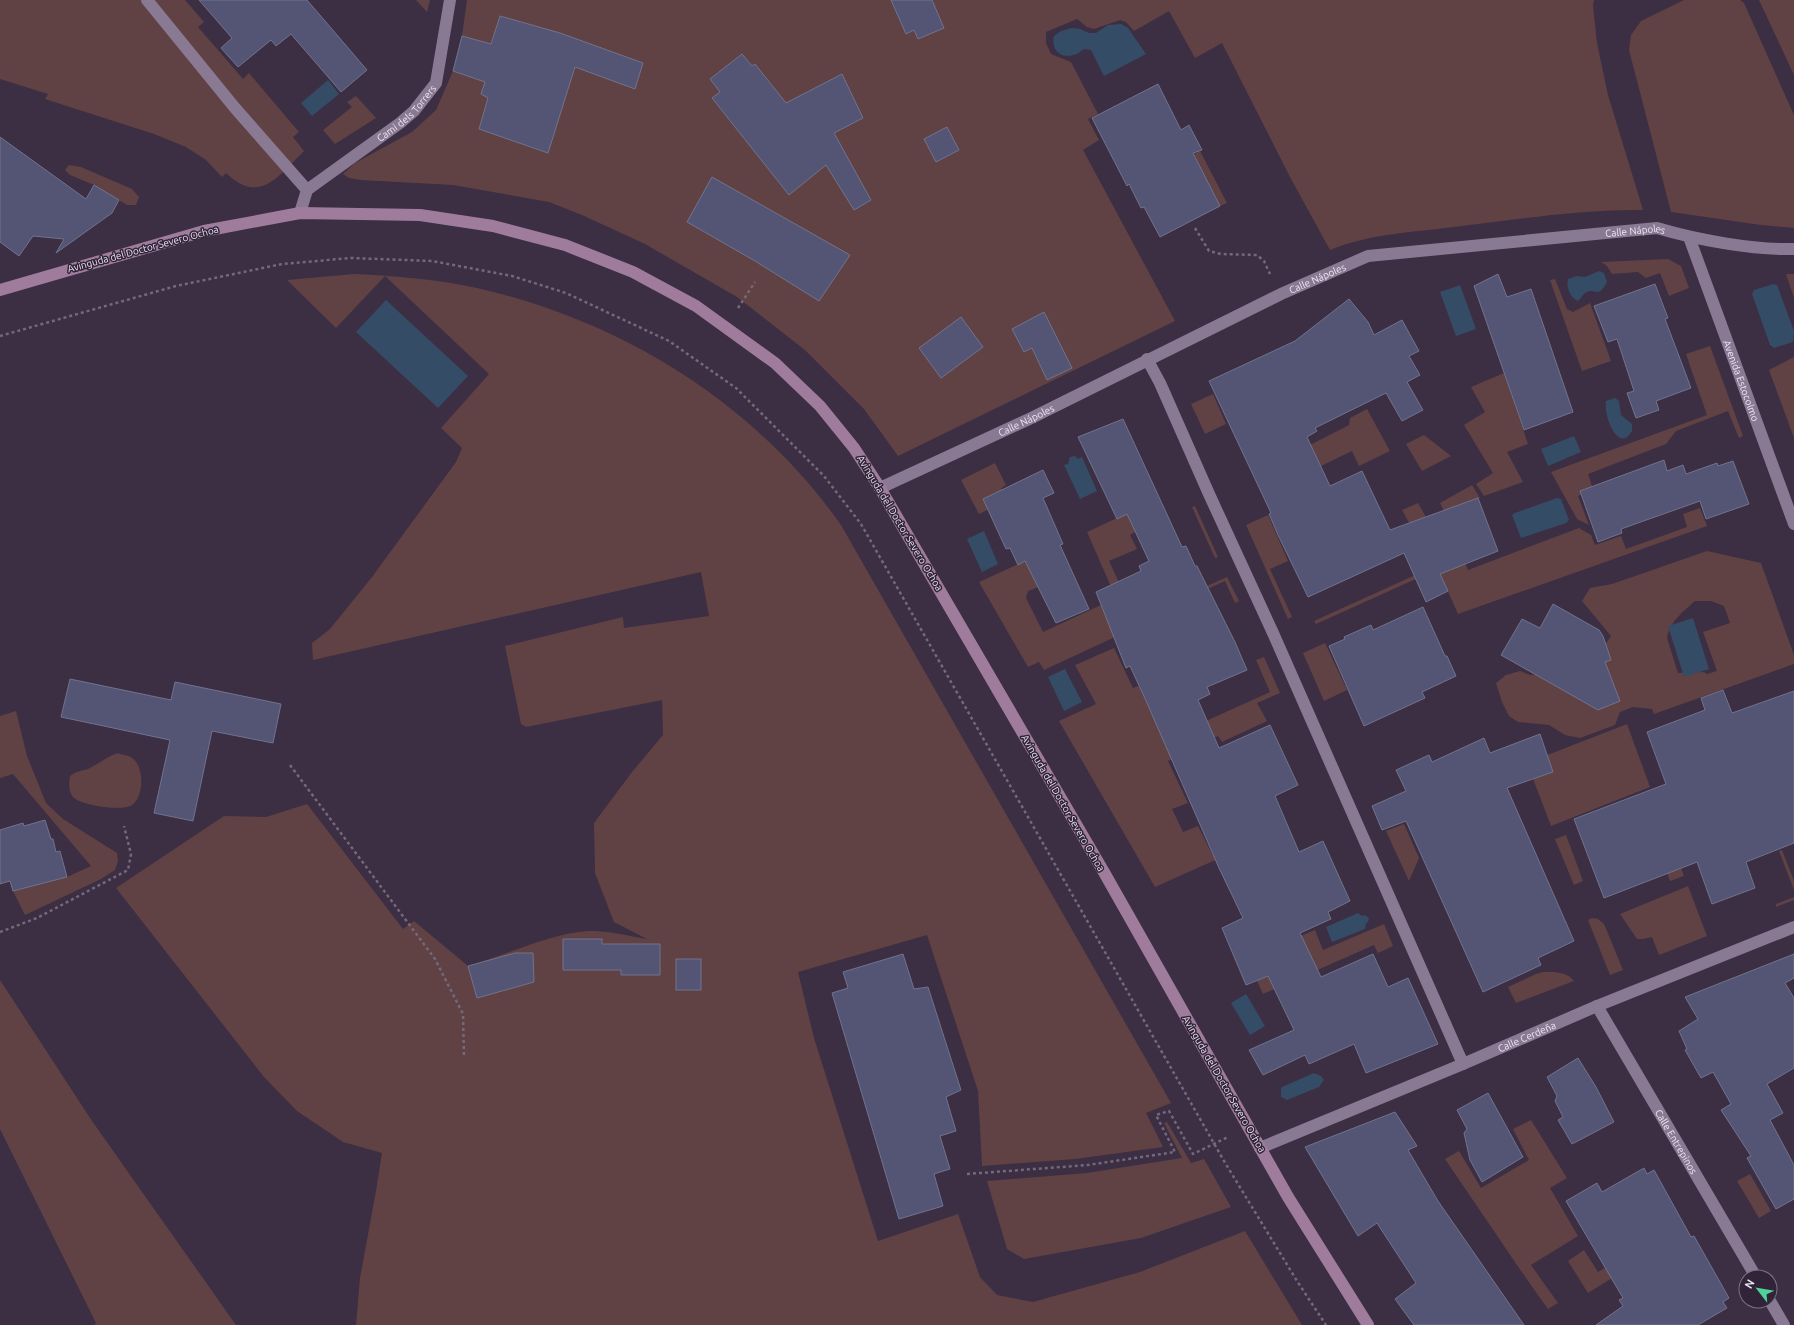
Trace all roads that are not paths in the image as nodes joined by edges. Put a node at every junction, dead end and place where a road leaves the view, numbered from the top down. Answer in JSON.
{"nodes":[{"id":1,"x":147,"y":0,"type":"edge"},
{"id":2,"x":450,"y":0,"type":"edge"},
{"id":3,"x":307,"y":190,"type":"junction"},
{"id":4,"x":300,"y":213,"type":"junction"},
{"id":5,"x":1689,"y":237,"type":"junction"},
{"id":6,"x":1794,"y":250,"type":"edge"},
{"id":7,"x":0,"y":290,"type":"edge"},
{"id":8,"x":1147,"y":360,"type":"junction"},
{"id":9,"x":880,"y":488,"type":"junction"},
{"id":10,"x":1794,"y":524,"type":"edge"},
{"id":11,"x":1794,"y":927,"type":"edge"},
{"id":12,"x":1597,"y":1006,"type":"junction"},
{"id":13,"x":1463,"y":1064,"type":"junction"},
{"id":14,"x":1260,"y":1148,"type":"junction"},
{"id":15,"x":1751,"y":1269,"type":"edge"},
{"id":16,"x":1775,"y":1309,"type":"edge"},
{"id":17,"x":1368,"y":1325,"type":"edge"},
{"id":18,"x":1784,"y":1325,"type":"edge"}],
"edges":[{"from":1,"to":3,"type":"street"},
{"from":2,"to":3,"type":"street","name":"Cami dels Torrers"},
{"from":3,"to":4,"type":"street"},
{"from":4,"to":7,"type":"street","name":"Avinguda del Doctor Severo Ochoa"},
{"from":4,"to":9,"type":"street","name":"Avinguda del Doctor Severo Ochoa"},
{"from":5,"to":6,"type":"street","name":"Calle Nápoles"},
{"from":5,"to":8,"type":"street","name":"Calle Nápoles"},
{"from":5,"to":10,"type":"street","name":"Avenida Estocolmo"},
{"from":8,"to":9,"type":"street","name":"Calle Nápoles"},
{"from":8,"to":13,"type":"street"},
{"from":9,"to":14,"type":"street","name":"Avinguda del Doctor Severo Ochoa"},
{"from":11,"to":12,"type":"street","name":"Calle Cerdeña"},
{"from":12,"to":13,"type":"street","name":"Calle Cerdeña"},
{"from":12,"to":15,"type":"street","name":"Calle Entrepinos"},
{"from":13,"to":14,"type":"street","name":"Calle Cerdeña"},
{"from":14,"to":17,"type":"street","name":"Avinguda del Doctor Severo Ochoa"},
{"from":16,"to":18,"type":"street"}]}
